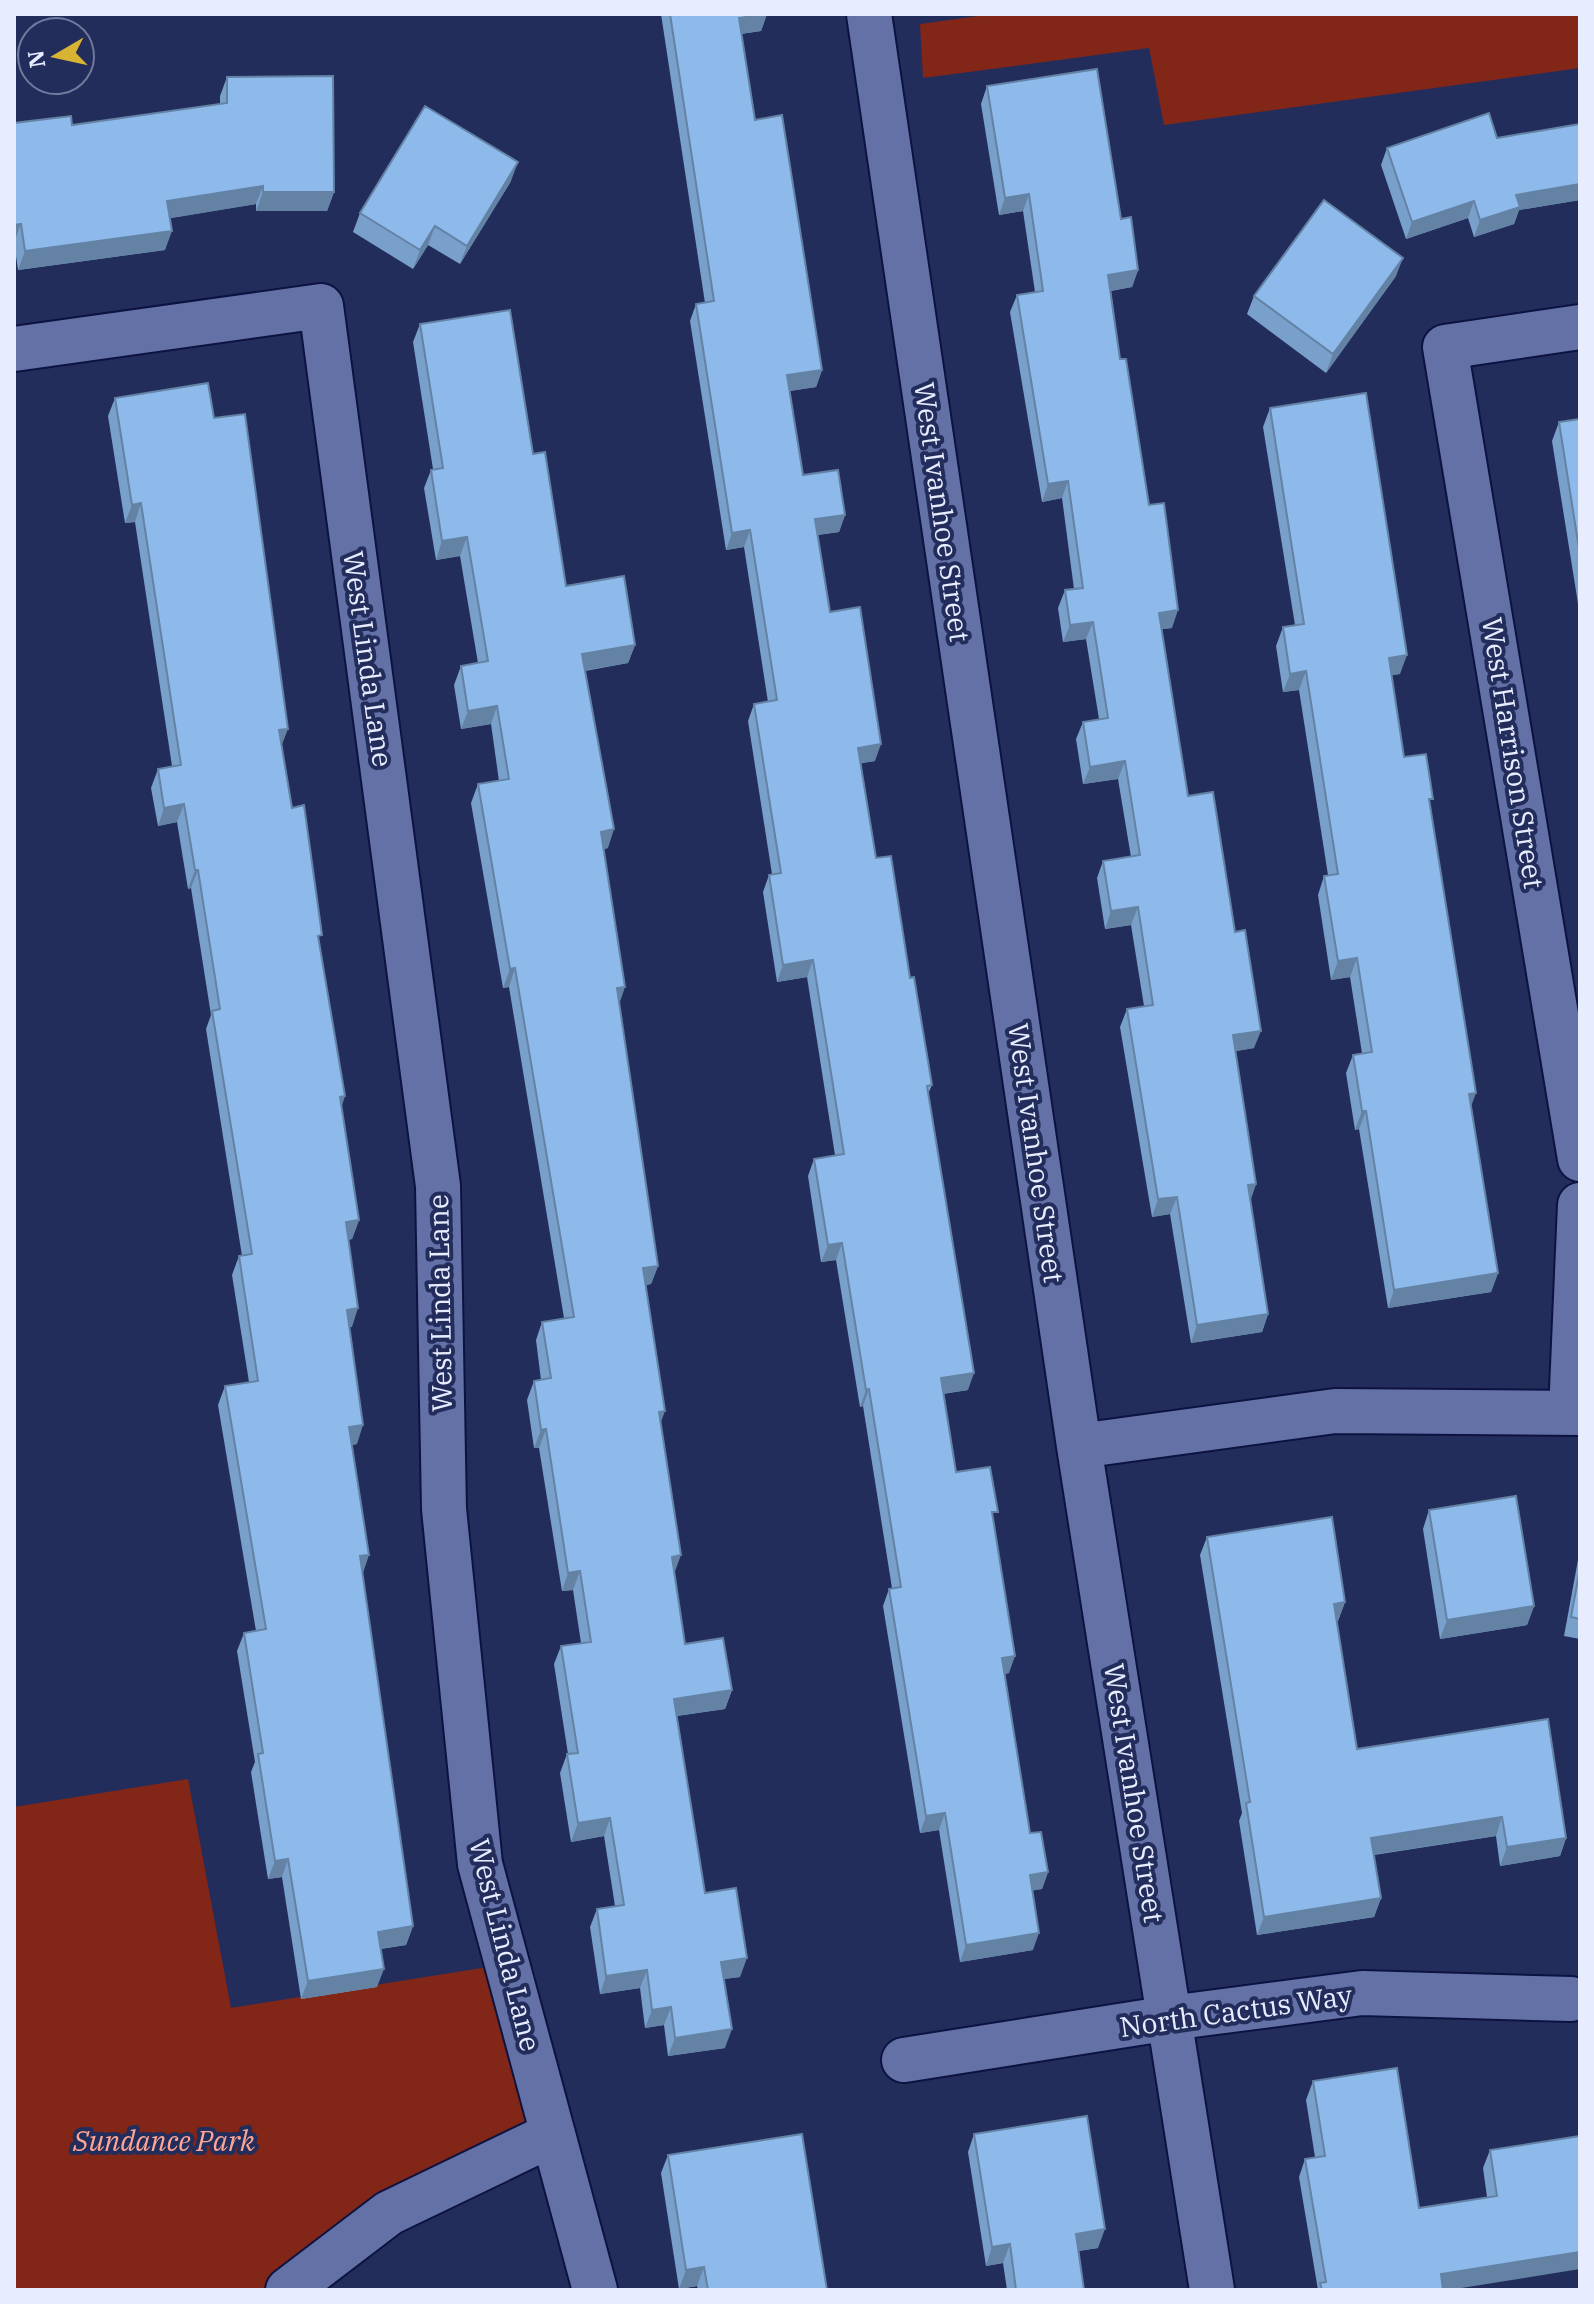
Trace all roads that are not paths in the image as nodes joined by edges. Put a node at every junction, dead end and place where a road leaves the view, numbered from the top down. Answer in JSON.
{"nodes":[{"id":1,"x":869,"y":14,"type":"edge"},
{"id":2,"x":1580,"y":327,"type":"edge"},
{"id":3,"x":14,"y":349,"type":"edge"},
{"id":4,"x":1580,"y":1159,"type":"edge"},
{"id":5,"x":1580,"y":1205,"type":"edge"},
{"id":6,"x":1575,"y":1412,"type":"edge"},
{"id":7,"x":1079,"y":1446,"type":"junction"},
{"id":8,"x":1571,"y":1999,"type":"dead end"},
{"id":9,"x":1170,"y":2018,"type":"junction"},
{"id":10,"x":904,"y":2060,"type":"dead end"},
{"id":11,"x":553,"y":2134,"type":"junction"},
{"id":12,"x":288,"y":2290,"type":"edge"},
{"id":13,"x":595,"y":2290,"type":"edge"},
{"id":14,"x":1212,"y":2290,"type":"edge"}],
"edges":[{"from":1,"to":7,"type":"street","name":"West Ivanhoe Street"},
{"from":2,"to":4,"type":"street","name":"West Harrison Street"},
{"from":3,"to":11,"type":"street","name":"West Linda Lane"},
{"from":5,"to":6,"type":"street"},
{"from":6,"to":7,"type":"street"},
{"from":7,"to":9,"type":"street","name":"West Ivanhoe Street"},
{"from":8,"to":9,"type":"street","name":"North Cactus Way"},
{"from":9,"to":10,"type":"street","name":"North Cactus Way"},
{"from":9,"to":14,"type":"street","name":"West Ivanhoe Street"},
{"from":11,"to":12,"type":"street"},
{"from":11,"to":13,"type":"street","name":"West Linda Lane"}]}
